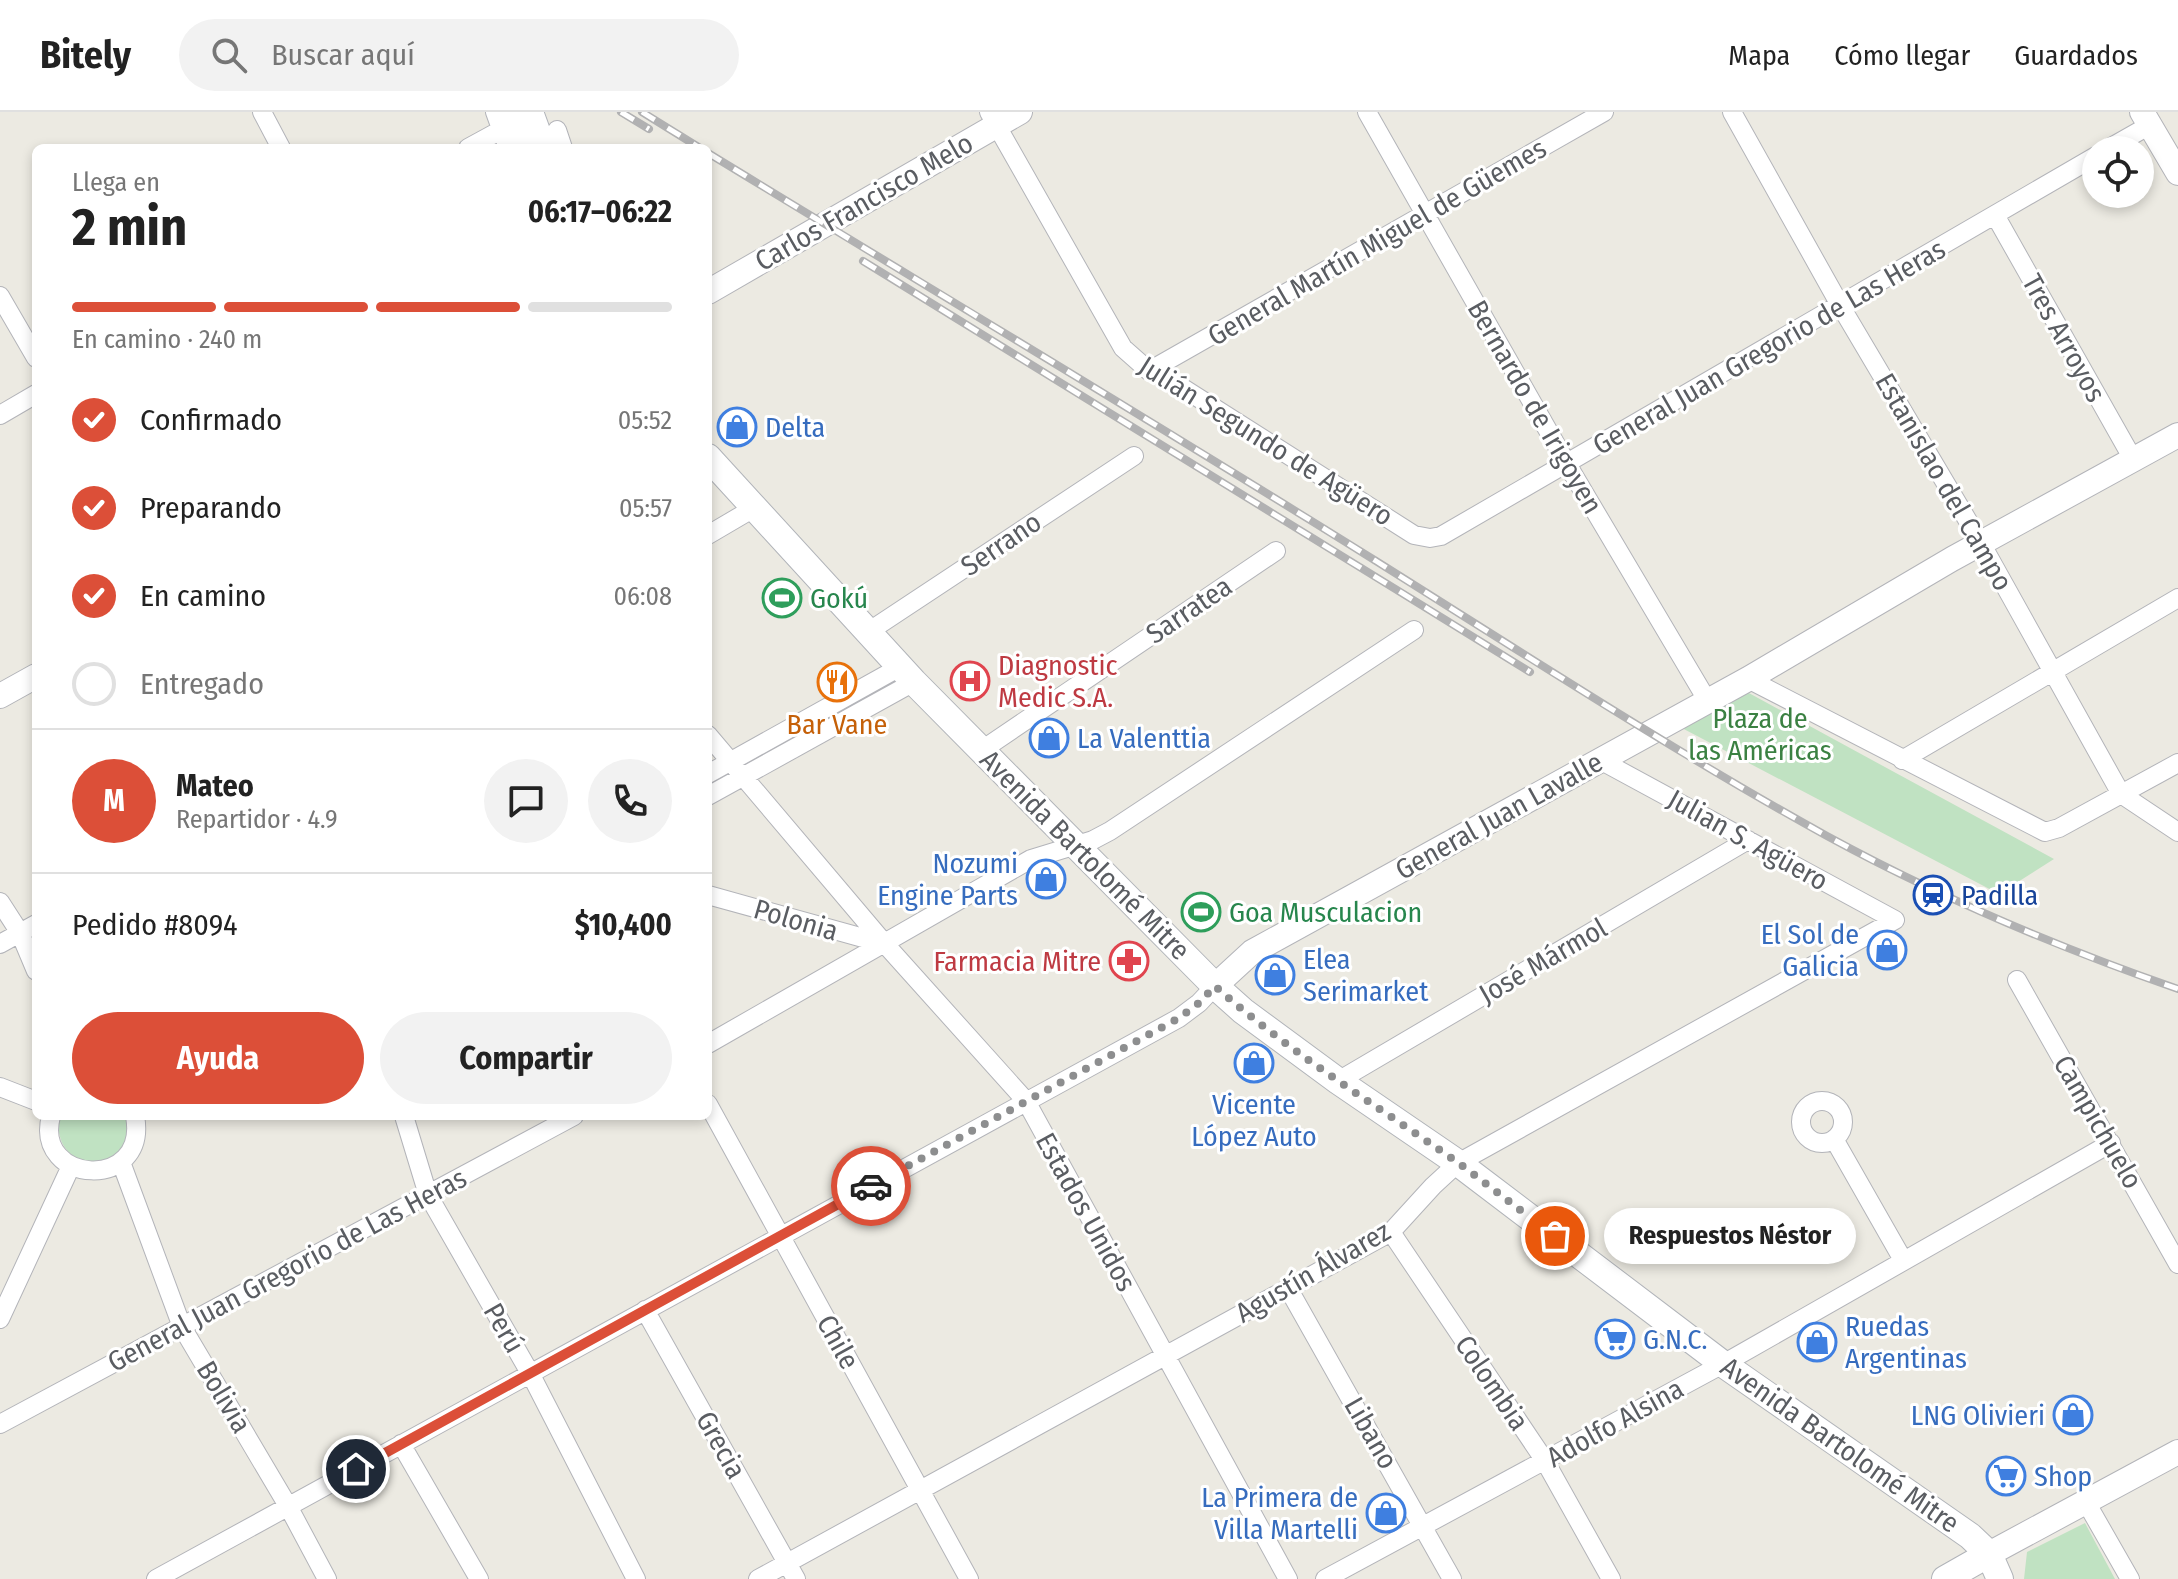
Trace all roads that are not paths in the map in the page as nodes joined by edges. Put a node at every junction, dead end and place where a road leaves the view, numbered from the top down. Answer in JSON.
{"nodes":[{"id":1,"x":262,"y":112,"type":"edge"},
{"id":2,"x":530,"y":112,"type":"edge"},
{"id":3,"x":1020,"y":112,"type":"edge"},
{"id":4,"x":1367,"y":112,"type":"edge"},
{"id":5,"x":1604,"y":112,"type":"edge"},
{"id":6,"x":1732,"y":112,"type":"edge"},
{"id":7,"x":502,"y":118,"type":"edge"},
{"id":8,"x":993,"y":118,"type":"edge"},
{"id":9,"x":2146,"y":118,"type":"edge"},
{"id":10,"x":2124,"y":136,"type":"edge"},
{"id":11,"x":554,"y":142,"type":"edge"},
{"id":12,"x":279,"y":144,"type":"edge"},
{"id":13,"x":473,"y":144,"type":"edge"},
{"id":14,"x":507,"y":144,"type":"edge"},
{"id":15,"x":520,"y":144,"type":"edge"},
{"id":16,"x":2082,"y":164,"type":"edge"},
{"id":17,"x":2178,"y":173,"type":"edge"},
{"id":18,"x":1425,"y":215,"type":"junction"},
{"id":19,"x":1995,"y":215,"type":"junction"},
{"id":20,"x":712,"y":290,"type":"edge"},
{"id":21,"x":0,"y":296,"type":"edge"},
{"id":22,"x":1840,"y":305,"type":"junction"},
{"id":23,"x":32,"y":351,"type":"edge"},
{"id":24,"x":1149,"y":371,"type":"junction"},
{"id":25,"x":32,"y":396,"type":"edge"},
{"id":26,"x":0,"y":415,"type":"edge"},
{"id":27,"x":2178,"y":435,"type":"edge"},
{"id":28,"x":1134,"y":456,"type":"dead end"},
{"id":29,"x":712,"y":461,"type":"edge"},
{"id":30,"x":2134,"y":461,"type":"junction"},
{"id":31,"x":1567,"y":464,"type":"junction"},
{"id":32,"x":754,"y":508,"type":"junction"},
{"id":33,"x":712,"y":533,"type":"edge"},
{"id":34,"x":1441,"y":536,"type":"joint"},
{"id":35,"x":1981,"y":543,"type":"junction"},
{"id":36,"x":1276,"y":551,"type":"dead end"},
{"id":37,"x":2178,"y":598,"type":"edge"},
{"id":38,"x":1414,"y":630,"type":"dead end"},
{"id":39,"x":868,"y":632,"type":"junction"},
{"id":40,"x":2053,"y":671,"type":"junction"},
{"id":41,"x":907,"y":674,"type":"junction"},
{"id":42,"x":32,"y":678,"type":"edge"},
{"id":43,"x":1748,"y":679,"type":"junction"},
{"id":44,"x":0,"y":696,"type":"edge"},
{"id":45,"x":1707,"y":700,"type":"junction"},
{"id":46,"x":712,"y":740,"type":"edge"},
{"id":47,"x":982,"y":750,"type":"junction"},
{"id":48,"x":1600,"y":760,"type":"junction"},
{"id":49,"x":1902,"y":760,"type":"junction"},
{"id":50,"x":731,"y":761,"type":"junction"},
{"id":51,"x":2178,"y":763,"type":"edge"},
{"id":52,"x":712,"y":772,"type":"edge"},
{"id":53,"x":742,"y":777,"type":"junction"},
{"id":54,"x":712,"y":794,"type":"edge"},
{"id":55,"x":2121,"y":794,"type":"junction"},
{"id":56,"x":2178,"y":832,"type":"edge"},
{"id":57,"x":1748,"y":840,"type":"junction"},
{"id":58,"x":1075,"y":845,"type":"junction"},
{"id":59,"x":712,"y":896,"type":"edge"},
{"id":60,"x":0,"y":902,"type":"edge"},
{"id":61,"x":1895,"y":920,"type":"joint"},
{"id":62,"x":28,"y":929,"type":"edge"},
{"id":63,"x":0,"y":944,"type":"edge"},
{"id":64,"x":885,"y":944,"type":"junction"},
{"id":65,"x":32,"y":950,"type":"edge"},
{"id":66,"x":2017,"y":980,"type":"dead end"},
{"id":67,"x":1215,"y":986,"type":"junction"},
{"id":68,"x":712,"y":1042,"type":"edge"},
{"id":69,"x":1338,"y":1081,"type":"junction"},
{"id":70,"x":0,"y":1087,"type":"edge"},
{"id":71,"x":32,"y":1099,"type":"edge"},
{"id":72,"x":1026,"y":1101,"type":"junction"},
{"id":73,"x":712,"y":1111,"type":"edge"},
{"id":74,"x":51,"y":1120,"type":"edge"},
{"id":75,"x":137,"y":1120,"type":"edge"},
{"id":76,"x":405,"y":1120,"type":"edge"},
{"id":77,"x":567,"y":1120,"type":"edge"},
{"id":78,"x":1834,"y":1139,"type":"dead end"},
{"id":79,"x":2111,"y":1143,"type":"junction"},
{"id":80,"x":121,"y":1162,"type":"junction"},
{"id":81,"x":1458,"y":1163,"type":"junction"},
{"id":82,"x":71,"y":1166,"type":"junction"},
{"id":83,"x":428,"y":1195,"type":"junction"},
{"id":84,"x":1391,"y":1232,"type":"junction"},
{"id":85,"x":780,"y":1236,"type":"junction"},
{"id":86,"x":1903,"y":1260,"type":"junction"},
{"id":87,"x":2178,"y":1264,"type":"edge"},
{"id":88,"x":1288,"y":1288,"type":"junction"},
{"id":89,"x":645,"y":1310,"type":"junction"},
{"id":90,"x":0,"y":1319,"type":"edge"},
{"id":91,"x":182,"y":1327,"type":"junction"},
{"id":92,"x":1165,"y":1356,"type":"junction"},
{"id":93,"x":1723,"y":1364,"type":"junction"},
{"id":94,"x":530,"y":1373,"type":"junction"},
{"id":95,"x":0,"y":1424,"type":"edge"},
{"id":96,"x":401,"y":1444,"type":"junction"},
{"id":97,"x":2178,"y":1452,"type":"edge"},
{"id":98,"x":1545,"y":1461,"type":"junction"},
{"id":99,"x":919,"y":1489,"type":"junction"},
{"id":100,"x":2086,"y":1502,"type":"junction"},
{"id":101,"x":288,"y":1506,"type":"junction"},
{"id":102,"x":1423,"y":1525,"type":"junction"},
{"id":103,"x":1989,"y":1554,"type":"junction"},
{"id":104,"x":792,"y":1571,"type":"edge"},
{"id":105,"x":156,"y":1579,"type":"edge"},
{"id":106,"x":327,"y":1579,"type":"edge"},
{"id":107,"x":479,"y":1579,"type":"edge"},
{"id":108,"x":636,"y":1579,"type":"edge"},
{"id":109,"x":758,"y":1579,"type":"edge"},
{"id":110,"x":969,"y":1579,"type":"edge"},
{"id":111,"x":1288,"y":1579,"type":"edge"},
{"id":112,"x":1325,"y":1579,"type":"edge"},
{"id":113,"x":1452,"y":1579,"type":"edge"},
{"id":114,"x":1611,"y":1579,"type":"edge"},
{"id":115,"x":1945,"y":1579,"type":"edge"},
{"id":116,"x":2000,"y":1579,"type":"edge"},
{"id":117,"x":2130,"y":1579,"type":"edge"}],
"edges":[{"from":1,"to":12,"type":"street"},
{"from":2,"to":11,"type":"main road"},
{"from":3,"to":8,"type":"street","name":"Carlos Francisco Melo"},
{"from":4,"to":18,"type":"street","name":"Bernardo de Irigoyen"},
{"from":5,"to":18,"type":"street","name":"General Martín Miguel de Güemes"},
{"from":6,"to":22,"type":"street","name":"Estanislao del Campo"},
{"from":7,"to":13,"type":"street"},
{"from":7,"to":14,"type":"street"},
{"from":7,"to":15,"type":"main road"},
{"from":8,"to":20,"type":"street","name":"Carlos Francisco Melo"},
{"from":8,"to":24,"type":"street","name":"Julián Segundo de Agüero"},
{"from":9,"to":10,"type":"street"},
{"from":9,"to":17,"type":"street"},
{"from":16,"to":19,"type":"street","name":"General Juan Gregorio de Las Heras"},
{"from":18,"to":24,"type":"street","name":"General Martín Miguel de Güemes"},
{"from":18,"to":31,"type":"street","name":"Bernardo de Irigoyen"},
{"from":19,"to":22,"type":"street","name":"General Juan Gregorio de Las Heras"},
{"from":19,"to":30,"type":"street","name":"Tres Arroyos"},
{"from":21,"to":23,"type":"street"},
{"from":22,"to":31,"type":"street","name":"General Juan Gregorio de Las Heras"},
{"from":22,"to":35,"type":"street","name":"Estanislao del Campo"},
{"from":24,"to":34,"type":"street","name":"Julián Segundo de Agüero"},
{"from":25,"to":26,"type":"street"},
{"from":27,"to":30,"type":"street","name":"General Juan Lavalle"},
{"from":28,"to":39,"type":"street","name":"Serrano"},
{"from":29,"to":32,"type":"main road","name":"Avenida Bartolomé Mitre"},
{"from":30,"to":35,"type":"street","name":"General Juan Lavalle"},
{"from":31,"to":34,"type":"street","name":"General Juan Gregorio de Las Heras"},
{"from":31,"to":45,"type":"street","name":"Bernardo de Irigoyen"},
{"from":32,"to":33,"type":"street"},
{"from":32,"to":39,"type":"main road","name":"Avenida Bartolomé Mitre"},
{"from":35,"to":40,"type":"street","name":"Estanislao del Campo"},
{"from":35,"to":43,"type":"street","name":"General Juan Lavalle"},
{"from":36,"to":47,"type":"street","name":"Sarratea"},
{"from":37,"to":40,"type":"street"},
{"from":38,"to":58,"type":"street"},
{"from":39,"to":41,"type":"main road","name":"Avenida Bartolomé Mitre"},
{"from":40,"to":49,"type":"street"},
{"from":40,"to":55,"type":"street","name":"Estanislao del Campo"},
{"from":41,"to":47,"type":"main road","name":"Avenida Bartolomé Mitre"},
{"from":41,"to":50,"type":"street"},
{"from":41,"to":53,"type":"street"},
{"from":42,"to":44,"type":"street"},
{"from":43,"to":45,"type":"street","name":"General Juan Lavalle"},
{"from":43,"to":49,"type":"street"},
{"from":45,"to":48,"type":"street","name":"General Juan Lavalle"},
{"from":46,"to":50,"type":"street","name":"Estados Unidos"},
{"from":47,"to":58,"type":"main road","name":"Avenida Bartolomé Mitre"},
{"from":48,"to":57,"type":"street","name":"Julian S. Agüero"},
{"from":48,"to":67,"type":"street","name":"General Juan Lavalle"},
{"from":49,"to":55,"type":"street"},
{"from":50,"to":52,"type":"street"},
{"from":50,"to":53,"type":"street","name":"Estados Unidos"},
{"from":51,"to":55,"type":"street"},
{"from":53,"to":54,"type":"street"},
{"from":53,"to":64,"type":"street","name":"Estados Unidos"},
{"from":55,"to":56,"type":"street","name":"Estanislao del Campo"},
{"from":57,"to":61,"type":"street","name":"Julian S. Agüero"},
{"from":57,"to":69,"type":"street","name":"José Mármol"},
{"from":58,"to":64,"type":"street"},
{"from":58,"to":67,"type":"main road","name":"Avenida Bartolomé Mitre"},
{"from":59,"to":64,"type":"street","name":"Polonia"},
{"from":60,"to":62,"type":"street"},
{"from":61,"to":81,"type":"street","name":"Agustín Álvarez"},
{"from":62,"to":63,"type":"street"},
{"from":62,"to":65,"type":"street"},
{"from":64,"to":68,"type":"street"},
{"from":64,"to":72,"type":"street","name":"Estados Unidos"},
{"from":66,"to":79,"type":"street","name":"Campichuelo"},
{"from":67,"to":69,"type":"main road","name":"Avenida Bartolomé Mitre"},
{"from":67,"to":72,"type":"street","name":"General Juan Lavalle"},
{"from":69,"to":81,"type":"main road","name":"Avenida Bartolomé Mitre"},
{"from":70,"to":71,"type":"street"},
{"from":72,"to":85,"type":"street","name":"General Juan Lavalle"},
{"from":72,"to":92,"type":"street","name":"Estados Unidos"},
{"from":73,"to":85,"type":"street","name":"Chile"},
{"from":74,"to":82,"type":"street"},
{"from":75,"to":80,"type":"street"},
{"from":76,"to":83,"type":"street","name":"Perú"},
{"from":77,"to":83,"type":"street","name":"General Juan Gregorio de Las Heras"},
{"from":78,"to":86,"type":"street"},
{"from":79,"to":86,"type":"street","name":"Adolfo Alsina"},
{"from":79,"to":87,"type":"street","name":"Campichuelo"},
{"from":80,"to":82,"type":"street"},
{"from":80,"to":91,"type":"street","name":"Bolivia"},
{"from":81,"to":84,"type":"street","name":"Agustín Álvarez"},
{"from":81,"to":93,"type":"main road","name":"Avenida Bartolomé Mitre"},
{"from":82,"to":90,"type":"street"},
{"from":83,"to":91,"type":"street","name":"General Juan Gregorio de Las Heras"},
{"from":83,"to":94,"type":"street","name":"Perú"},
{"from":84,"to":88,"type":"street","name":"Agustín Álvarez"},
{"from":84,"to":98,"type":"street","name":"Colombia"},
{"from":85,"to":89,"type":"street","name":"General Juan Lavalle"},
{"from":85,"to":99,"type":"street","name":"Chile"},
{"from":86,"to":93,"type":"street","name":"Adolfo Alsina"},
{"from":88,"to":92,"type":"street","name":"Agustín Álvarez"},
{"from":88,"to":102,"type":"street","name":"Libano"},
{"from":89,"to":94,"type":"street","name":"General Juan Lavalle"},
{"from":89,"to":104,"type":"street","name":"Grecia"},
{"from":91,"to":95,"type":"street","name":"General Juan Gregorio de Las Heras"},
{"from":91,"to":101,"type":"street","name":"Bolivia"},
{"from":92,"to":99,"type":"street","name":"Agustín Álvarez"},
{"from":92,"to":111,"type":"street","name":"Estados Unidos"},
{"from":93,"to":98,"type":"street","name":"Adolfo Alsina"},
{"from":93,"to":103,"type":"main road","name":"Avenida Bartolomé Mitre"},
{"from":94,"to":96,"type":"street","name":"General Juan Lavalle"},
{"from":94,"to":108,"type":"street","name":"Perú"},
{"from":96,"to":101,"type":"street","name":"General Juan Lavalle"},
{"from":96,"to":107,"type":"street"},
{"from":97,"to":100,"type":"street"},
{"from":98,"to":102,"type":"street","name":"Adolfo Alsina"},
{"from":98,"to":114,"type":"street","name":"Colombia"},
{"from":99,"to":104,"type":"street","name":"Agustín Álvarez"},
{"from":99,"to":110,"type":"street","name":"Chile"},
{"from":100,"to":103,"type":"street"},
{"from":100,"to":117,"type":"street"},
{"from":101,"to":105,"type":"street","name":"General Juan Lavalle"},
{"from":101,"to":106,"type":"street","name":"Bolivia"},
{"from":102,"to":112,"type":"street","name":"Adolfo Alsina"},
{"from":102,"to":113,"type":"street","name":"Libano"},
{"from":103,"to":115,"type":"main road"},
{"from":103,"to":116,"type":"main road","name":"Avenida Bartolomé Mitre"},
{"from":104,"to":109,"type":"street","name":"Agustín Álvarez"}]}
